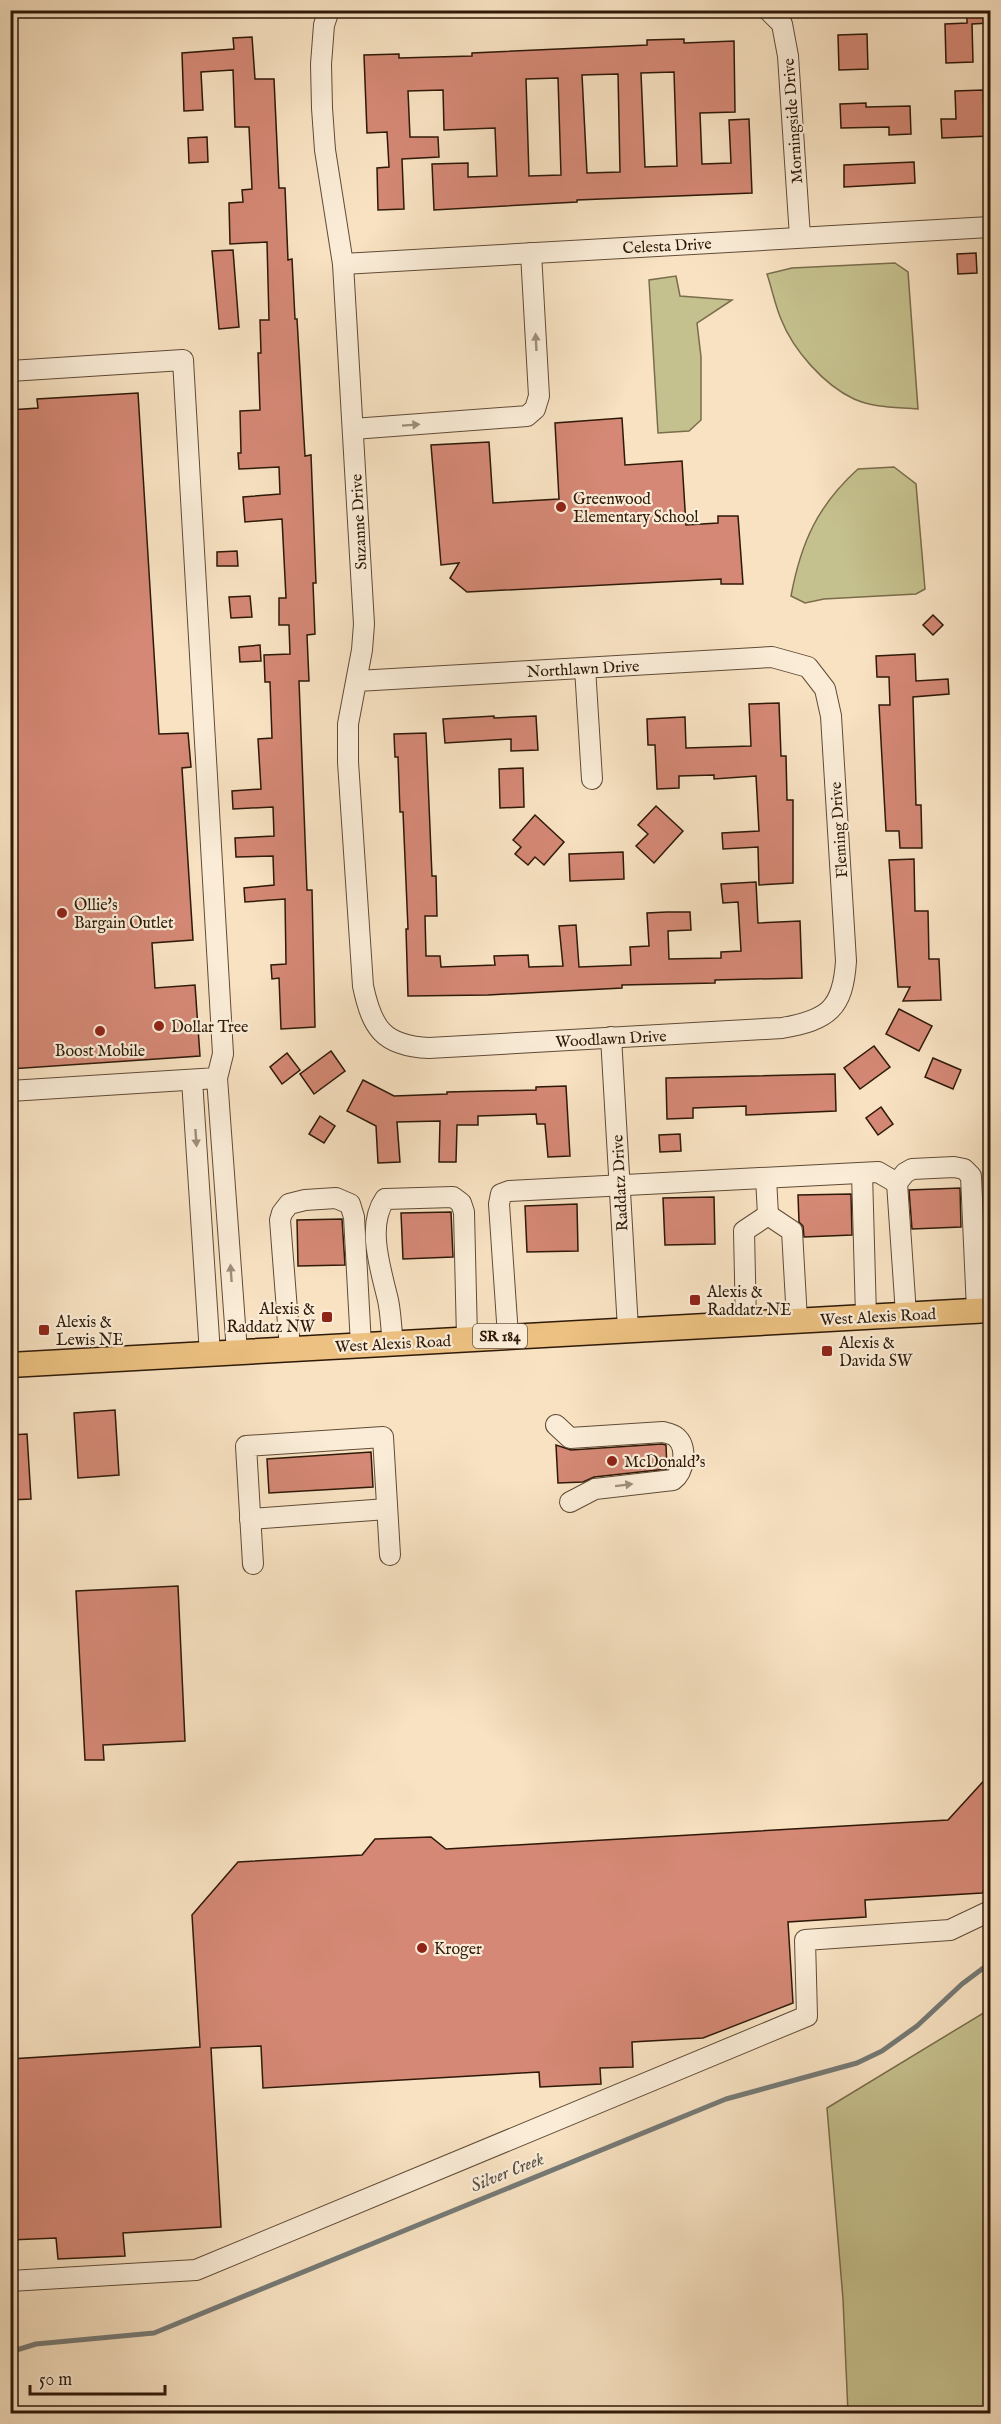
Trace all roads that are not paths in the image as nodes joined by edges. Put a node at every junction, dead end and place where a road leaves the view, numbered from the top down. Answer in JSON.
{"nodes":[{"id":1,"x":329,"y":10,"type":"edge"},
{"id":2,"x":768,"y":10,"type":"edge"},
{"id":3,"x":990,"y":227,"type":"edge"},
{"id":4,"x":800,"y":237,"type":"junction"},
{"id":5,"x":531,"y":252,"type":"junction"},
{"id":6,"x":343,"y":264,"type":"junction"},
{"id":7,"x":10,"y":371,"type":"edge"},
{"id":8,"x":353,"y":429,"type":"junction"},
{"id":9,"x":808,"y":667,"type":"joint"},
{"id":10,"x":585,"y":668,"type":"junction"},
{"id":11,"x":357,"y":681,"type":"junction"},
{"id":12,"x":592,"y":779,"type":"dead end"},
{"id":13,"x":838,"y":1000,"type":"joint"},
{"id":14,"x":380,"y":1030,"type":"joint"},
{"id":15,"x":611,"y":1037,"type":"junction"},
{"id":16,"x":217,"y":1078,"type":"junction"},
{"id":17,"x":192,"y":1080,"type":"junction"},
{"id":18,"x":10,"y":1091,"type":"edge"},
{"id":19,"x":862,"y":1173,"type":"junction"},
{"id":20,"x":766,"y":1178,"type":"junction"},
{"id":21,"x":897,"y":1183,"type":"junction"},
{"id":22,"x":620,"y":1186,"type":"junction"},
{"id":23,"x":768,"y":1215,"type":"junction"},
{"id":24,"x":378,"y":1236,"type":"junction"},
{"id":25,"x":355,"y":1237,"type":"junction"},
{"id":26,"x":984,"y":1310,"type":"edge"},
{"id":27,"x":906,"y":1314,"type":"junction"},
{"id":28,"x":866,"y":1316,"type":"junction"},
{"id":29,"x":797,"y":1320,"type":"junction"},
{"id":30,"x":746,"y":1323,"type":"junction"},
{"id":31,"x":628,"y":1329,"type":"junction"},
{"id":32,"x":508,"y":1336,"type":"junction"},
{"id":33,"x":467,"y":1338,"type":"junction"},
{"id":34,"x":393,"y":1343,"type":"junction"},
{"id":35,"x":361,"y":1345,"type":"junction"},
{"id":36,"x":290,"y":1349,"type":"junction"},
{"id":37,"x":237,"y":1352,"type":"junction"},
{"id":38,"x":210,"y":1354,"type":"junction"},
{"id":39,"x":10,"y":1365,"type":"edge"},
{"id":40,"x":556,"y":1425,"type":"dead end"},
{"id":41,"x":570,"y":1502,"type":"dead end"},
{"id":42,"x":387,"y":1509,"type":"junction"},
{"id":43,"x":250,"y":1519,"type":"junction"},
{"id":44,"x":390,"y":1555,"type":"dead end"},
{"id":45,"x":253,"y":1564,"type":"dead end"},
{"id":46,"x":990,"y":1911,"type":"edge"},
{"id":47,"x":10,"y":2281,"type":"edge"}],
"edges":[{"from":1,"to":6,"type":"street","name":"Suzanne Drive"},
{"from":2,"to":4,"type":"street","name":"Morningside Drive"},
{"from":3,"to":4,"type":"street","name":"Celesta Drive"},
{"from":4,"to":5,"type":"street","name":"Celesta Drive"},
{"from":5,"to":6,"type":"street","name":"Celesta Drive"},
{"from":8,"to":5,"type":"street","one_way":true},
{"from":6,"to":8,"type":"street","name":"Suzanne Drive"},
{"from":7,"to":16,"type":"street"},
{"from":8,"to":11,"type":"street","name":"Suzanne Drive"},
{"from":9,"to":10,"type":"street","name":"Northlawn Drive"},
{"from":9,"to":13,"type":"street","name":"Fleming Drive"},
{"from":10,"to":11,"type":"street","name":"Northlawn Drive"},
{"from":10,"to":12,"type":"street"},
{"from":11,"to":14,"type":"street","name":"Suzanne Drive"},
{"from":13,"to":15,"type":"street","name":"Woodlawn Drive"},
{"from":14,"to":15,"type":"street","name":"Woodlawn Drive"},
{"from":15,"to":22,"type":"street","name":"Raddatz Drive"},
{"from":16,"to":17,"type":"street"},
{"from":37,"to":16,"type":"street","one_way":true},
{"from":17,"to":18,"type":"street"},
{"from":17,"to":38,"type":"street","one_way":true},
{"from":19,"to":20,"type":"street"},
{"from":19,"to":21,"type":"street"},
{"from":19,"to":28,"type":"street"},
{"from":20,"to":22,"type":"street"},
{"from":20,"to":23,"type":"street"},
{"from":21,"to":26,"type":"street"},
{"from":21,"to":27,"type":"street"},
{"from":22,"to":31,"type":"street","name":"Raddatz Drive"},
{"from":22,"to":32,"type":"street"},
{"from":23,"to":29,"type":"street"},
{"from":23,"to":30,"type":"street"},
{"from":24,"to":25,"type":"street"},
{"from":24,"to":33,"type":"street"},
{"from":24,"to":34,"type":"street"},
{"from":25,"to":35,"type":"street"},
{"from":25,"to":36,"type":"street"},
{"from":26,"to":27,"type":"main road","name":"West Alexis Road","number":"SR 184"},
{"from":27,"to":28,"type":"main road","name":"West Alexis Road","number":"SR 184"},
{"from":28,"to":29,"type":"main road","name":"West Alexis Road","number":"SR 184"},
{"from":29,"to":30,"type":"main road","name":"West Alexis Road","number":"SR 184"},
{"from":30,"to":31,"type":"main road","name":"West Alexis Road","number":"SR 184"},
{"from":31,"to":32,"type":"main road","name":"West Alexis Road","number":"SR 184"},
{"from":32,"to":33,"type":"main road","name":"West Alexis Road","number":"SR 184"},
{"from":33,"to":34,"type":"main road","name":"West Alexis Road","number":"SR 184"},
{"from":34,"to":35,"type":"main road","name":"West Alexis Road","number":"SR 184"},
{"from":35,"to":36,"type":"main road","name":"West Alexis Road","number":"SR 184"},
{"from":36,"to":37,"type":"main road","name":"West Alexis Road","number":"SR 184"},
{"from":37,"to":38,"type":"main road","name":"West Alexis Road","number":"SR 184"},
{"from":38,"to":39,"type":"main road","name":"West Alexis Road","number":"SR 184"},
{"from":41,"to":40,"type":"street","one_way":true},
{"from":42,"to":43,"type":"street"},
{"from":42,"to":43,"type":"street"},
{"from":42,"to":44,"type":"street"},
{"from":43,"to":45,"type":"street"},
{"from":46,"to":47,"type":"street"}]}
